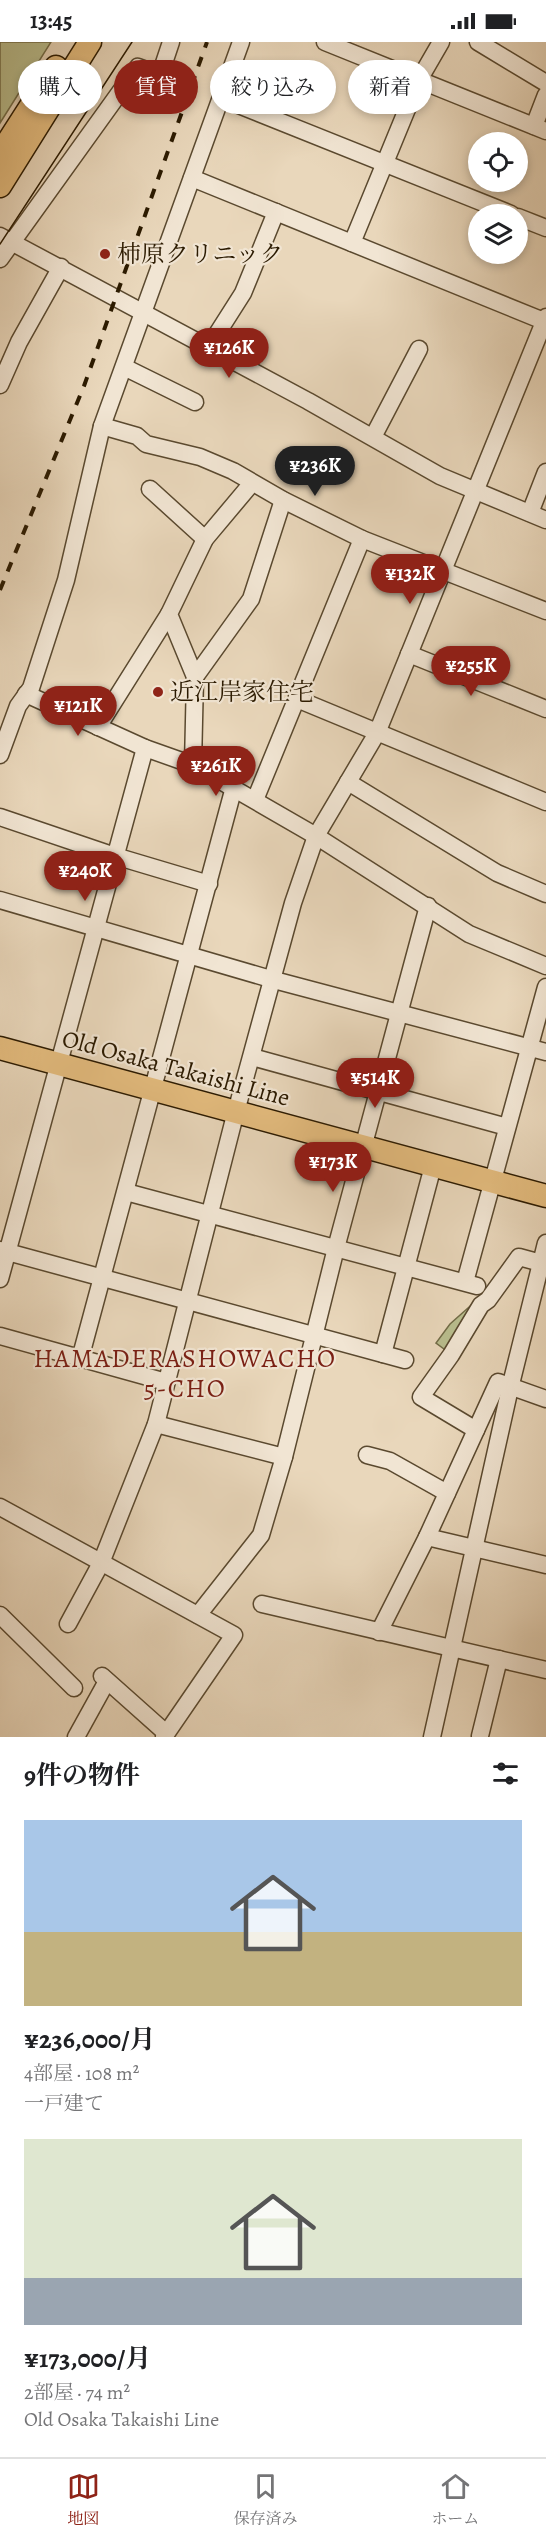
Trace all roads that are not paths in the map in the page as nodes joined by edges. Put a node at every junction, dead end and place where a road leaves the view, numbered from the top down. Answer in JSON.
{"nodes":[{"id":1,"x":73,"y":42,"type":"edge"},
{"id":2,"x":90,"y":42,"type":"edge"},
{"id":3,"x":171,"y":42,"type":"edge"},
{"id":4,"x":241,"y":42,"type":"edge"},
{"id":5,"x":325,"y":42,"type":"edge"},
{"id":6,"x":441,"y":42,"type":"edge"},
{"id":7,"x":478,"y":42,"type":"edge"},
{"id":8,"x":235,"y":60,"type":"edge"},
{"id":9,"x":370,"y":60,"type":"edge"},
{"id":10,"x":431,"y":60,"type":"edge"},
{"id":11,"x":546,"y":83,"type":"edge"},
{"id":12,"x":432,"y":85,"type":"edge"},
{"id":13,"x":546,"y":95,"type":"edge"},
{"id":14,"x":215,"y":114,"type":"edge"},
{"id":15,"x":261,"y":114,"type":"edge"},
{"id":16,"x":405,"y":114,"type":"edge"},
{"id":17,"x":540,"y":128,"type":"edge"},
{"id":18,"x":0,"y":154,"type":"edge"},
{"id":19,"x":384,"y":164,"type":"junction"},
{"id":20,"x":192,"y":178,"type":"junction"},
{"id":21,"x":0,"y":186,"type":"edge"},
{"id":22,"x":486,"y":204,"type":"edge"},
{"id":23,"x":276,"y":212,"type":"junction"},
{"id":24,"x":528,"y":221,"type":"edge"},
{"id":25,"x":546,"y":228,"type":"edge"},
{"id":26,"x":6,"y":239,"type":"edge"},
{"id":27,"x":352,"y":243,"type":"junction"},
{"id":28,"x":0,"y":259,"type":"edge"},
{"id":29,"x":61,"y":267,"type":"junction"},
{"id":30,"x":143,"y":314,"type":"junction"},
{"id":31,"x":545,"y":320,"type":"edge"},
{"id":32,"x":208,"y":348,"type":"junction"},
{"id":33,"x":418,"y":349,"type":"dead end"},
{"id":34,"x":124,"y":367,"type":"junction"},
{"id":35,"x":0,"y":385,"type":"edge"},
{"id":36,"x":195,"y":402,"type":"dead end"},
{"id":37,"x":102,"y":426,"type":"junction"},
{"id":38,"x":373,"y":438,"type":"junction"},
{"id":39,"x":546,"y":472,"type":"edge"},
{"id":40,"x":252,"y":483,"type":"junction"},
{"id":41,"x":150,"y":489,"type":"dead end"},
{"id":42,"x":475,"y":490,"type":"junction"},
{"id":43,"x":283,"y":500,"type":"junction"},
{"id":44,"x":530,"y":513,"type":"junction"},
{"id":45,"x":546,"y":520,"type":"edge"},
{"id":46,"x":205,"y":539,"type":"junction"},
{"id":47,"x":362,"y":539,"type":"junction"},
{"id":48,"x":443,"y":569,"type":"junction"},
{"id":49,"x":546,"y":611,"type":"edge"},
{"id":50,"x":169,"y":614,"type":"junction"},
{"id":51,"x":408,"y":654,"type":"junction"},
{"id":52,"x":195,"y":677,"type":"junction"},
{"id":53,"x":26,"y":694,"type":"junction"},
{"id":54,"x":297,"y":699,"type":"junction"},
{"id":55,"x":546,"y":709,"type":"edge"},
{"id":56,"x":98,"y":727,"type":"junction"},
{"id":57,"x":377,"y":733,"type":"junction"},
{"id":58,"x":145,"y":748,"type":"junction"},
{"id":59,"x":0,"y":755,"type":"edge"},
{"id":60,"x":193,"y":765,"type":"junction"},
{"id":61,"x":348,"y":782,"type":"junction"},
{"id":62,"x":234,"y":788,"type":"junction"},
{"id":63,"x":255,"y":800,"type":"junction"},
{"id":64,"x":546,"y":802,"type":"edge"},
{"id":65,"x":0,"y":817,"type":"edge"},
{"id":66,"x":316,"y":836,"type":"junction"},
{"id":67,"x":115,"y":856,"type":"junction"},
{"id":68,"x":209,"y":884,"type":"junction"},
{"id":69,"x":546,"y":894,"type":"edge"},
{"id":70,"x":0,"y":900,"type":"edge"},
{"id":71,"x":428,"y":906,"type":"junction"},
{"id":72,"x":95,"y":930,"type":"junction"},
{"id":73,"x":189,"y":956,"type":"junction"},
{"id":74,"x":546,"y":966,"type":"edge"},
{"id":75,"x":274,"y":980,"type":"junction"},
{"id":76,"x":546,"y":987,"type":"edge"},
{"id":77,"x":400,"y":1012,"type":"junction"},
{"id":78,"x":528,"y":1045,"type":"junction"},
{"id":79,"x":0,"y":1048,"type":"edge"},
{"id":80,"x":546,"y":1052,"type":"edge"},
{"id":81,"x":252,"y":1057,"type":"junction"},
{"id":82,"x":59,"y":1064,"type":"junction"},
{"id":83,"x":154,"y":1089,"type":"junction"},
{"id":84,"x":379,"y":1092,"type":"junction"},
{"id":85,"x":236,"y":1111,"type":"junction"},
{"id":86,"x":507,"y":1127,"type":"junction"},
{"id":87,"x":363,"y":1147,"type":"junction"},
{"id":88,"x":433,"y":1166,"type":"junction"},
{"id":89,"x":493,"y":1181,"type":"junction"},
{"id":90,"x":126,"y":1192,"type":"junction"},
{"id":91,"x":546,"y":1196,"type":"edge"},
{"id":92,"x":210,"y":1214,"type":"junction"},
{"id":93,"x":546,"y":1243,"type":"edge"},
{"id":94,"x":336,"y":1248,"type":"junction"},
{"id":95,"x":4,"y":1251,"type":"edge"},
{"id":96,"x":407,"y":1267,"type":"junction"},
{"id":97,"x":542,"y":1270,"type":"edge"},
{"id":98,"x":103,"y":1278,"type":"junction"},
{"id":99,"x":0,"y":1279,"type":"edge"},
{"id":100,"x":186,"y":1302,"type":"junction"},
{"id":101,"x":0,"y":1336,"type":"edge"},
{"id":102,"x":315,"y":1336,"type":"junction"},
{"id":103,"x":383,"y":1354,"type":"junction"},
{"id":104,"x":80,"y":1359,"type":"junction"},
{"id":105,"x":405,"y":1360,"type":"dead end"},
{"id":106,"x":166,"y":1382,"type":"junction"},
{"id":107,"x":510,"y":1388,"type":"junction"},
{"id":108,"x":546,"y":1399,"type":"edge"},
{"id":109,"x":156,"y":1424,"type":"junction"},
{"id":110,"x":476,"y":1430,"type":"junction"},
{"id":111,"x":367,"y":1455,"type":"dead end"},
{"id":112,"x":284,"y":1457,"type":"junction"},
{"id":113,"x":447,"y":1493,"type":"junction"},
{"id":114,"x":0,"y":1507,"type":"edge"},
{"id":115,"x":427,"y":1537,"type":"junction"},
{"id":116,"x":475,"y":1549,"type":"junction"},
{"id":117,"x":101,"y":1563,"type":"junction"},
{"id":118,"x":546,"y":1565,"type":"edge"},
{"id":119,"x":262,"y":1604,"type":"dead end"},
{"id":120,"x":198,"y":1615,"type":"junction"},
{"id":121,"x":0,"y":1616,"type":"edge"},
{"id":122,"x":68,"y":1624,"type":"dead end"},
{"id":123,"x":379,"y":1632,"type":"junction"},
{"id":124,"x":452,"y":1648,"type":"junction"},
{"id":125,"x":499,"y":1659,"type":"junction"},
{"id":126,"x":546,"y":1670,"type":"edge"},
{"id":127,"x":74,"y":1688,"type":"dead end"},
{"id":128,"x":165,"y":1735,"type":"edge"},
{"id":129,"x":480,"y":1736,"type":"edge"},
{"id":130,"x":76,"y":1737,"type":"edge"},
{"id":131,"x":432,"y":1737,"type":"edge"}],
"edges":[{"from":1,"to":18,"type":"main road"},
{"from":2,"to":21,"type":"main road"},
{"from":3,"to":26,"type":"street"},
{"from":4,"to":8,"type":"street"},
{"from":5,"to":9,"type":"street"},
{"from":6,"to":10,"type":"street"},
{"from":7,"to":11,"type":"street"},
{"from":12,"to":17,"type":"street"},
{"from":13,"to":17,"type":"street"},
{"from":14,"to":20,"type":"street"},
{"from":15,"to":19,"type":"street"},
{"from":16,"to":19,"type":"street"},
{"from":19,"to":22,"type":"street"},
{"from":19,"to":27,"type":"street"},
{"from":20,"to":23,"type":"street"},
{"from":20,"to":30,"type":"street"},
{"from":23,"to":27,"type":"street"},
{"from":23,"to":32,"type":"street"},
{"from":24,"to":25,"type":"street"},
{"from":26,"to":28,"type":"street"},
{"from":26,"to":29,"type":"street"},
{"from":27,"to":31,"type":"street"},
{"from":29,"to":30,"type":"street"},
{"from":29,"to":35,"type":"street"},
{"from":30,"to":32,"type":"street"},
{"from":30,"to":34,"type":"street"},
{"from":31,"to":42,"type":"street"},
{"from":32,"to":38,"type":"street"},
{"from":33,"to":38,"type":"street"},
{"from":34,"to":36,"type":"street"},
{"from":34,"to":37,"type":"street"},
{"from":37,"to":40,"type":"street"},
{"from":37,"to":53,"type":"street"},
{"from":38,"to":42,"type":"street"},
{"from":39,"to":44,"type":"street"},
{"from":40,"to":43,"type":"street"},
{"from":40,"to":46,"type":"street"},
{"from":41,"to":46,"type":"street"},
{"from":42,"to":44,"type":"street"},
{"from":42,"to":48,"type":"street"},
{"from":43,"to":47,"type":"street"},
{"from":43,"to":52,"type":"street"},
{"from":44,"to":45,"type":"street"},
{"from":46,"to":50,"type":"street"},
{"from":47,"to":48,"type":"street"},
{"from":47,"to":54,"type":"street"},
{"from":48,"to":49,"type":"street"},
{"from":48,"to":51,"type":"street"},
{"from":50,"to":52,"type":"street"},
{"from":50,"to":56,"type":"street"},
{"from":51,"to":55,"type":"street"},
{"from":51,"to":57,"type":"street"},
{"from":52,"to":60,"type":"street"},
{"from":53,"to":56,"type":"street"},
{"from":53,"to":59,"type":"street"},
{"from":54,"to":57,"type":"street"},
{"from":54,"to":63,"type":"street"},
{"from":56,"to":58,"type":"street"},
{"from":57,"to":61,"type":"street"},
{"from":57,"to":64,"type":"street"},
{"from":58,"to":60,"type":"street"},
{"from":58,"to":67,"type":"street"},
{"from":60,"to":62,"type":"street"},
{"from":61,"to":66,"type":"street"},
{"from":61,"to":69,"type":"street"},
{"from":62,"to":63,"type":"street"},
{"from":62,"to":68,"type":"street"},
{"from":63,"to":66,"type":"street"},
{"from":65,"to":67,"type":"street"},
{"from":66,"to":71,"type":"street"},
{"from":66,"to":75,"type":"street"},
{"from":67,"to":68,"type":"street"},
{"from":67,"to":72,"type":"street"},
{"from":68,"to":73,"type":"street"},
{"from":70,"to":72,"type":"street"},
{"from":71,"to":74,"type":"street"},
{"from":71,"to":77,"type":"street"},
{"from":72,"to":73,"type":"street"},
{"from":72,"to":82,"type":"street"},
{"from":73,"to":75,"type":"street"},
{"from":73,"to":83,"type":"street"},
{"from":75,"to":77,"type":"street"},
{"from":75,"to":81,"type":"street"},
{"from":76,"to":78,"type":"street"},
{"from":77,"to":78,"type":"street"},
{"from":77,"to":84,"type":"street"},
{"from":78,"to":80,"type":"street"},
{"from":78,"to":86,"type":"street"},
{"from":79,"to":82,"type":"main road","name":"Old Osaka Takaishi Line"},
{"from":81,"to":84,"type":"street"},
{"from":81,"to":85,"type":"street"},
{"from":82,"to":83,"type":"main road","name":"Old Osaka Takaishi Line"},
{"from":82,"to":95,"type":"street"},
{"from":83,"to":85,"type":"main road","name":"Old Osaka Takaishi Line"},
{"from":83,"to":90,"type":"street"},
{"from":84,"to":86,"type":"street"},
{"from":84,"to":87,"type":"street"},
{"from":85,"to":87,"type":"main road","name":"Old Osaka Takaishi Line"},
{"from":85,"to":92,"type":"street"},
{"from":86,"to":89,"type":"street"},
{"from":87,"to":88,"type":"main road","name":"Old Osaka Takaishi Line"},
{"from":87,"to":94,"type":"street"},
{"from":88,"to":89,"type":"main road","name":"Old Osaka Takaishi Line"},
{"from":88,"to":96,"type":"street"},
{"from":89,"to":91,"type":"main road","name":"Old Osaka Takaishi Line"},
{"from":89,"to":96,"type":"street"},
{"from":90,"to":92,"type":"street"},
{"from":90,"to":98,"type":"street"},
{"from":92,"to":94,"type":"street"},
{"from":92,"to":100,"type":"street"},
{"from":93,"to":97,"type":"street"},
{"from":94,"to":96,"type":"street"},
{"from":94,"to":102,"type":"street"},
{"from":95,"to":98,"type":"street"},
{"from":95,"to":99,"type":"street"},
{"from":96,"to":103,"type":"street"},
{"from":97,"to":107,"type":"street"},
{"from":97,"to":110,"type":"street"},
{"from":98,"to":100,"type":"street"},
{"from":98,"to":104,"type":"street"},
{"from":100,"to":102,"type":"street"},
{"from":100,"to":106,"type":"street"},
{"from":101,"to":104,"type":"street"},
{"from":102,"to":103,"type":"street"},
{"from":102,"to":112,"type":"street"},
{"from":103,"to":105,"type":"street"},
{"from":104,"to":106,"type":"street"},
{"from":106,"to":109,"type":"street"},
{"from":107,"to":108,"type":"street"},
{"from":107,"to":110,"type":"street"},
{"from":107,"to":116,"type":"street"},
{"from":109,"to":112,"type":"street"},
{"from":109,"to":117,"type":"street"},
{"from":110,"to":113,"type":"street"},
{"from":111,"to":113,"type":"street"},
{"from":112,"to":120,"type":"street"},
{"from":113,"to":115,"type":"street"},
{"from":114,"to":117,"type":"street"},
{"from":115,"to":116,"type":"street"},
{"from":115,"to":123,"type":"street"},
{"from":116,"to":118,"type":"street"},
{"from":116,"to":124,"type":"street"},
{"from":117,"to":120,"type":"street"},
{"from":117,"to":122,"type":"street"},
{"from":119,"to":123,"type":"street"},
{"from":120,"to":128,"type":"street"},
{"from":121,"to":127,"type":"street"},
{"from":123,"to":124,"type":"street"},
{"from":124,"to":125,"type":"street"},
{"from":124,"to":131,"type":"street"},
{"from":125,"to":126,"type":"street"},
{"from":125,"to":129,"type":"street"},
{"from":128,"to":130,"type":"street"}]}
